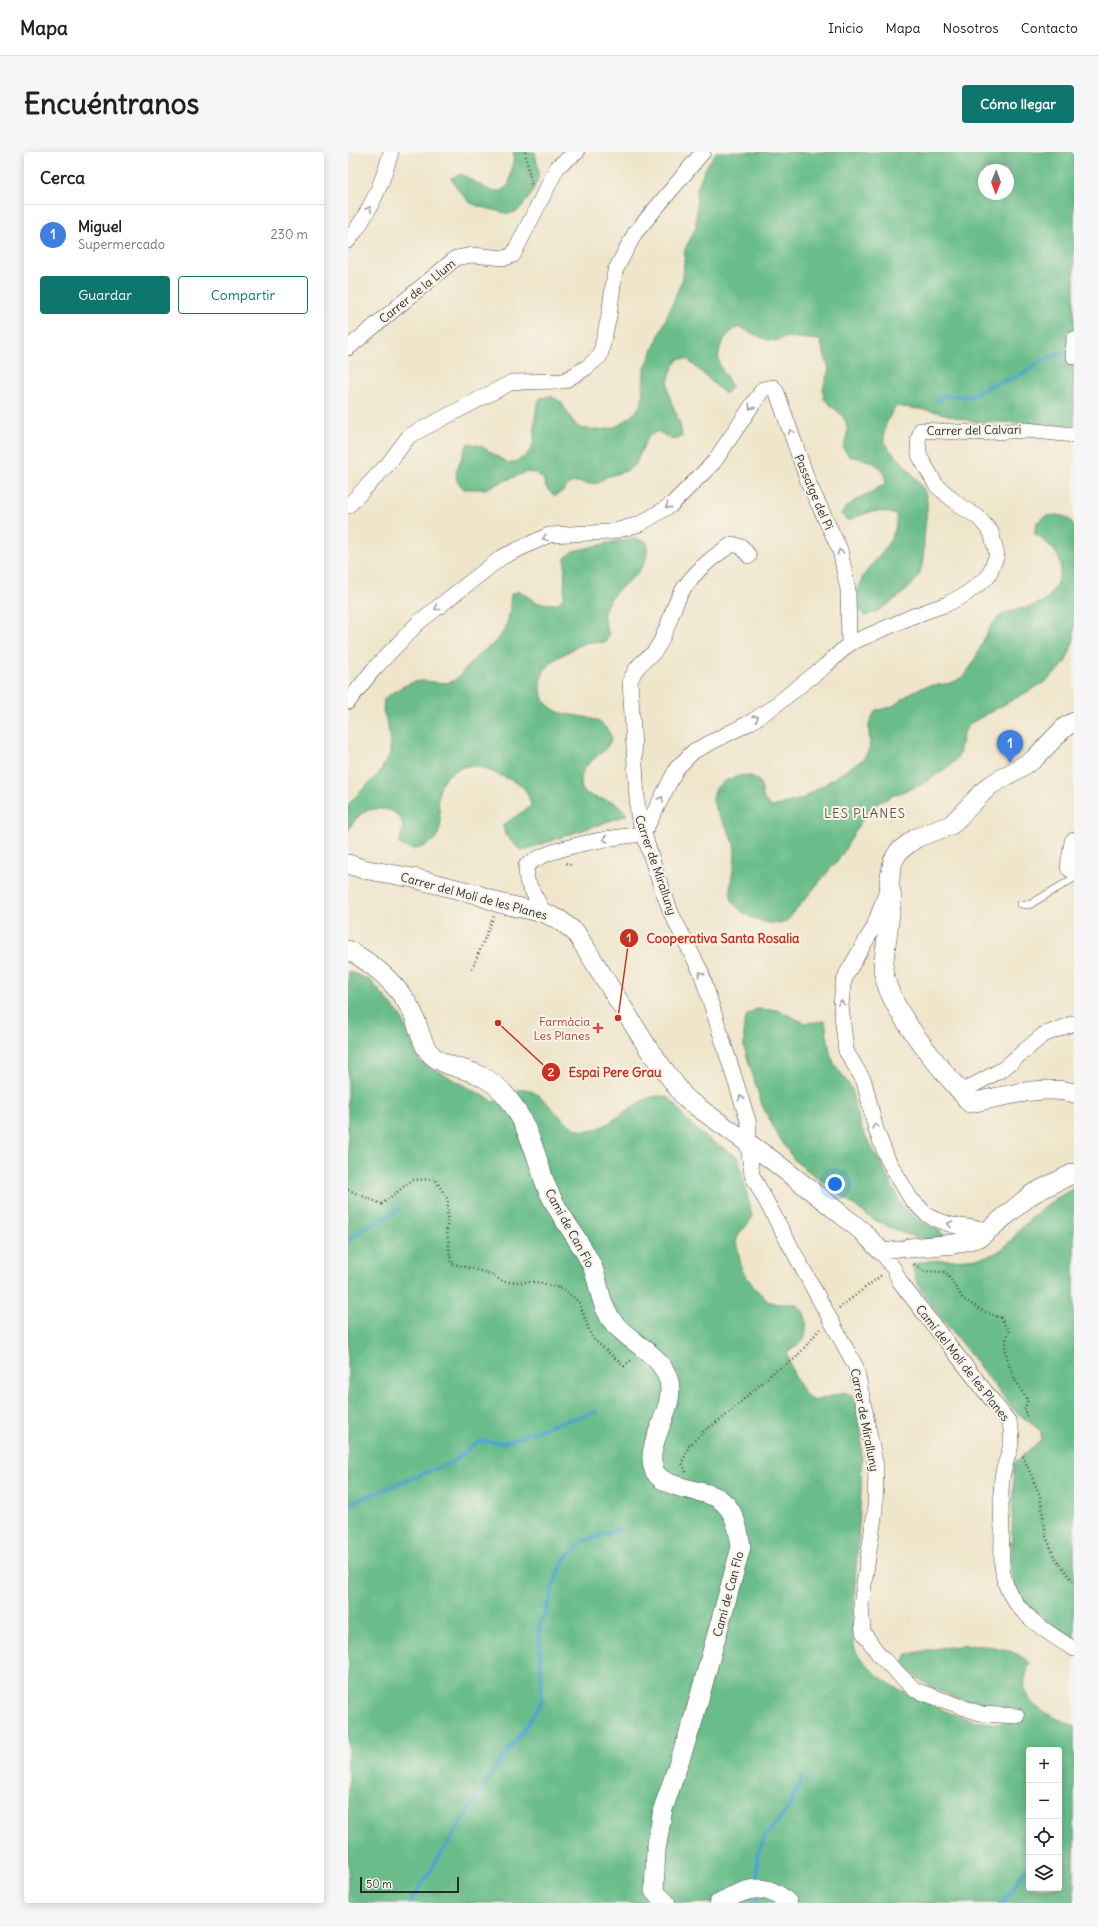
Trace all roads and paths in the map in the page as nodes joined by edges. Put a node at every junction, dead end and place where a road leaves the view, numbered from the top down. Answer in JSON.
{"nodes":[{"id":1,"x":391,"y":152,"type":"edge"},
{"id":2,"x":524,"y":152,"type":"edge"},
{"id":3,"x":577,"y":152,"type":"edge"},
{"id":4,"x":703,"y":152,"type":"edge"},
{"id":5,"x":536,"y":212,"type":"junction"},
{"id":6,"x":348,"y":242,"type":"edge"},
{"id":7,"x":1074,"y":340,"type":"edge"},
{"id":8,"x":348,"y":348,"type":"edge"},
{"id":9,"x":1074,"y":357,"type":"edge"},
{"id":10,"x":1074,"y":435,"type":"edge"},
{"id":11,"x":348,"y":506,"type":"edge"},
{"id":12,"x":749,"y":556,"type":"dead end"},
{"id":13,"x":849,"y":644,"type":"junction"},
{"id":14,"x":348,"y":702,"type":"edge"},
{"id":15,"x":1074,"y":722,"type":"edge"},
{"id":16,"x":643,"y":834,"type":"junction"},
{"id":17,"x":1074,"y":842,"type":"edge"},
{"id":18,"x":348,"y":864,"type":"edge"},
{"id":19,"x":1074,"y":870,"type":"edge"},
{"id":20,"x":1074,"y":878,"type":"edge"},
{"id":21,"x":889,"y":882,"type":"junction"},
{"id":22,"x":499,"y":903,"type":"junction"},
{"id":23,"x":1021,"y":904,"type":"dead end"},
{"id":24,"x":544,"y":913,"type":"junction"},
{"id":25,"x":348,"y":950,"type":"edge"},
{"id":26,"x":472,"y":968,"type":"dead end"},
{"id":27,"x":1074,"y":1023,"type":"edge"},
{"id":28,"x":962,"y":1092,"type":"junction"},
{"id":29,"x":1074,"y":1093,"type":"edge"},
{"id":30,"x":748,"y":1140,"type":"junction"},
{"id":31,"x":1074,"y":1173,"type":"edge"},
{"id":32,"x":348,"y":1190,"type":"edge"},
{"id":33,"x":989,"y":1230,"type":"junction"},
{"id":34,"x":908,"y":1248,"type":"junction"},
{"id":35,"x":881,"y":1251,"type":"junction"},
{"id":36,"x":894,"y":1268,"type":"junction"},
{"id":37,"x":829,"y":1317,"type":"junction"},
{"id":38,"x":645,"y":1349,"type":"junction"},
{"id":39,"x":1012,"y":1431,"type":"junction"},
{"id":40,"x":688,"y":1476,"type":"dead end"},
{"id":41,"x":1074,"y":1582,"type":"edge"},
{"id":42,"x":1074,"y":1649,"type":"edge"},
{"id":43,"x":1017,"y":1716,"type":"dead end"},
{"id":44,"x":666,"y":1903,"type":"edge"},
{"id":45,"x":719,"y":1903,"type":"edge"},
{"id":46,"x":788,"y":1903,"type":"edge"}],
"edges":[{"from":6,"to":1,"type":"street","one_way":true},
{"from":2,"to":5,"type":"path"},
{"from":3,"to":5,"type":"street","name":"Carrer de la Llum"},
{"from":4,"to":11,"type":"street"},
{"from":5,"to":8,"type":"street","name":"Carrer de la Llum"},
{"from":7,"to":9,"type":"street"},
{"from":10,"to":13,"type":"street","name":"Carrer del Calvari"},
{"from":12,"to":16,"type":"street","name":"Carrer de Miralluny"},
{"from":13,"to":14,"type":"street","name":"Passatge del Pi","one_way":true},
{"from":16,"to":13,"type":"street","one_way":true},
{"from":15,"to":21,"type":"street"},
{"from":16,"to":24,"type":"street","one_way":true},
{"from":30,"to":16,"type":"street","name":"Carrer de Miralluny","one_way":true},
{"from":17,"to":19,"type":"street"},
{"from":18,"to":22,"type":"street","name":"Carrer del Molí de les Planes"},
{"from":20,"to":23,"type":"lane"},
{"from":21,"to":28,"type":"street"},
{"from":33,"to":21,"type":"street","one_way":true},
{"from":22,"to":24,"type":"street","name":"Carrer del Molí de les Planes"},
{"from":22,"to":26,"type":"path"},
{"from":24,"to":30,"type":"street","name":"Carrer del Molí de les Planes"},
{"from":25,"to":38,"type":"street","name":"Camí de Can Flo"},
{"from":27,"to":28,"type":"street"},
{"from":28,"to":29,"type":"street"},
{"from":30,"to":35,"type":"street","name":"Camí del Molí de les Planes"},
{"from":30,"to":37,"type":"street","name":"Carrer de Miralluny"},
{"from":31,"to":33,"type":"street"},
{"from":32,"to":38,"type":"path"},
{"from":33,"to":34,"type":"street"},
{"from":34,"to":35,"type":"street"},
{"from":34,"to":39,"type":"path"},
{"from":35,"to":36,"type":"street","name":"Camí del Molí de les Planes"},
{"from":36,"to":37,"type":"path"},
{"from":36,"to":39,"type":"street","name":"Camí del Molí de les Planes"},
{"from":37,"to":40,"type":"path"},
{"from":37,"to":43,"type":"street","name":"Carrer de Miralluny"},
{"from":38,"to":44,"type":"street","name":"Camí de Can Flo"},
{"from":39,"to":41,"type":"path"},
{"from":39,"to":42,"type":"street","name":"Camí del Molí de les Planes"},
{"from":45,"to":46,"type":"street"}]}
